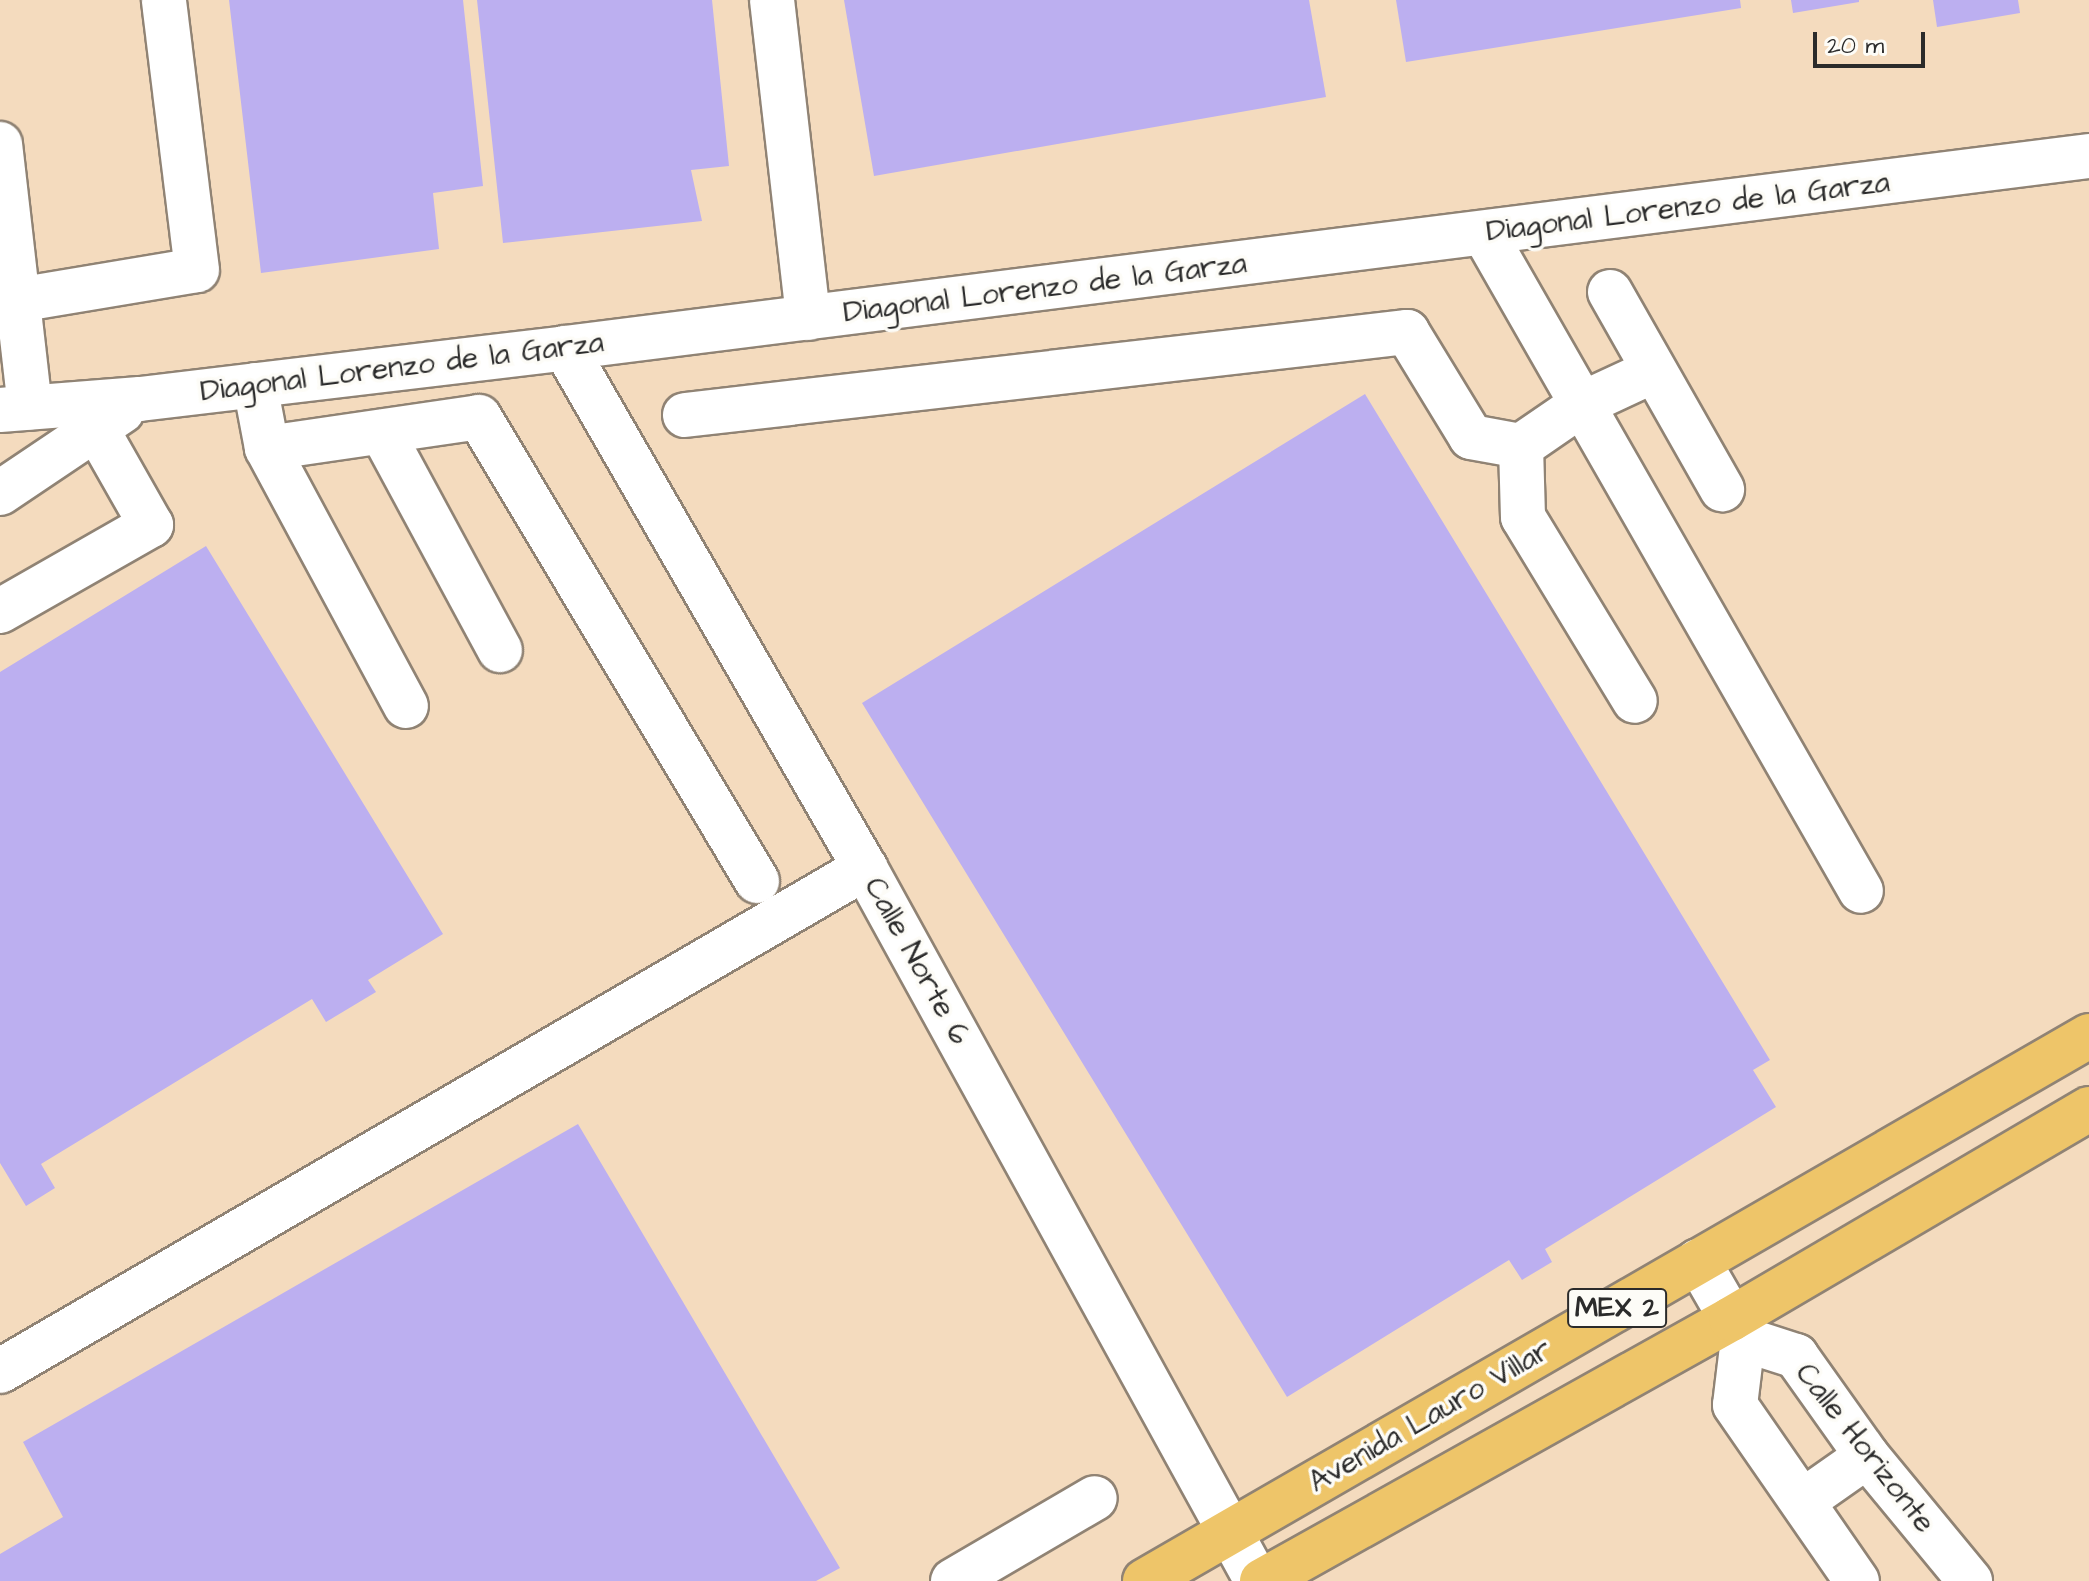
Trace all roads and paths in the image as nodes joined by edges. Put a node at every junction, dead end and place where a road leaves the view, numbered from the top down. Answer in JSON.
{"nodes":[{"id":1,"x":164,"y":0,"type":"edge"},
{"id":2,"x":772,"y":0,"type":"edge"},
{"id":3,"x":0,"y":144,"type":"edge"},
{"id":4,"x":2089,"y":156,"type":"edge"},
{"id":5,"x":1484,"y":233,"type":"junction"},
{"id":6,"x":1610,"y":292,"type":"dead end"},
{"id":7,"x":18,"y":300,"type":"junction"},
{"id":8,"x":808,"y":318,"type":"junction"},
{"id":9,"x":565,"y":348,"type":"junction"},
{"id":10,"x":1653,"y":371,"type":"junction"},
{"id":11,"x":255,"y":385,"type":"junction"},
{"id":12,"x":140,"y":399,"type":"junction"},
{"id":13,"x":1582,"y":404,"type":"junction"},
{"id":14,"x":15,"y":408,"type":"edge"},
{"id":15,"x":685,"y":415,"type":"dead end"},
{"id":16,"x":96,"y":428,"type":"junction"},
{"id":17,"x":382,"y":432,"type":"junction"},
{"id":18,"x":1521,"y":446,"type":"junction"},
{"id":19,"x":267,"y":448,"type":"junction"},
{"id":20,"x":1722,"y":489,"type":"dead end"},
{"id":21,"x":0,"y":493,"type":"edge"},
{"id":22,"x":0,"y":611,"type":"edge"},
{"id":23,"x":500,"y":650,"type":"dead end"},
{"id":24,"x":1635,"y":701,"type":"dead end"},
{"id":25,"x":406,"y":706,"type":"dead end"},
{"id":26,"x":865,"y":868,"type":"junction"},
{"id":27,"x":757,"y":881,"type":"dead end"},
{"id":28,"x":1861,"y":891,"type":"dead end"},
{"id":29,"x":2089,"y":1036,"type":"edge"},
{"id":30,"x":2089,"y":1109,"type":"edge"},
{"id":31,"x":1698,"y":1261,"type":"junction"},
{"id":32,"x":1737,"y":1329,"type":"junction"},
{"id":33,"x":0,"y":1371,"type":"edge"},
{"id":34,"x":1867,"y":1456,"type":"junction"},
{"id":35,"x":1095,"y":1498,"type":"dead end"},
{"id":36,"x":1803,"y":1501,"type":"junction"},
{"id":37,"x":1230,"y":1533,"type":"junction"},
{"id":38,"x":953,"y":1581,"type":"edge"},
{"id":39,"x":1145,"y":1581,"type":"edge"},
{"id":40,"x":1259,"y":1581,"type":"edge"},
{"id":41,"x":1857,"y":1581,"type":"edge"},
{"id":42,"x":1970,"y":1581,"type":"edge"}],
"edges":[{"from":1,"to":7,"type":"street"},
{"from":2,"to":8,"type":"street"},
{"from":3,"to":7,"type":"street"},
{"from":4,"to":5,"type":"street","name":"Diagonal Lorenzo de la Garza"},
{"from":5,"to":8,"type":"street","name":"Diagonal Lorenzo de la Garza"},
{"from":5,"to":13,"type":"street"},
{"from":6,"to":10,"type":"street"},
{"from":7,"to":14,"type":"street"},
{"from":8,"to":9,"type":"street","name":"Diagonal Lorenzo de la Garza"},
{"from":9,"to":11,"type":"street","name":"Diagonal Lorenzo de la Garza"},
{"from":9,"to":26,"type":"street","name":"Calle Norte 6"},
{"from":10,"to":13,"type":"street"},
{"from":10,"to":20,"type":"street"},
{"from":11,"to":12,"type":"street","name":"Diagonal Lorenzo de la Garza"},
{"from":11,"to":19,"type":"street"},
{"from":12,"to":14,"type":"street","name":"Diagonal Lorenzo de la Garza"},
{"from":12,"to":16,"type":"street"},
{"from":13,"to":18,"type":"street"},
{"from":13,"to":28,"type":"street"},
{"from":15,"to":18,"type":"street"},
{"from":16,"to":21,"type":"street"},
{"from":16,"to":22,"type":"street"},
{"from":17,"to":19,"type":"street"},
{"from":17,"to":23,"type":"street"},
{"from":17,"to":27,"type":"street"},
{"from":18,"to":24,"type":"street"},
{"from":19,"to":25,"type":"street"},
{"from":26,"to":33,"type":"street"},
{"from":26,"to":37,"type":"street","name":"Calle Norte 6"},
{"from":29,"to":31,"type":"main road","name":"Avenida Lauro Villar","number":"MEX 2"},
{"from":30,"to":32,"type":"main road","name":"Avenida Lauro Villar","number":"MEX 2"},
{"from":31,"to":32,"type":"street"},
{"from":31,"to":37,"type":"main road","name":"Avenida Lauro Villar","number":"MEX 2"},
{"from":32,"to":34,"type":"street","name":"Calle Horizonte"},
{"from":32,"to":36,"type":"street"},
{"from":32,"to":40,"type":"main road","name":"Avenida Lauro Villar","number":"MEX 2"},
{"from":34,"to":36,"type":"street"},
{"from":34,"to":42,"type":"street","name":"Calle Horizonte"},
{"from":35,"to":38,"type":"street"},
{"from":36,"to":41,"type":"street"},
{"from":37,"to":39,"type":"main road","name":"Avenida Lauro Villar","number":"MEX 2"},
{"from":37,"to":40,"type":"street","name":"Calle Norte 6"}]}
